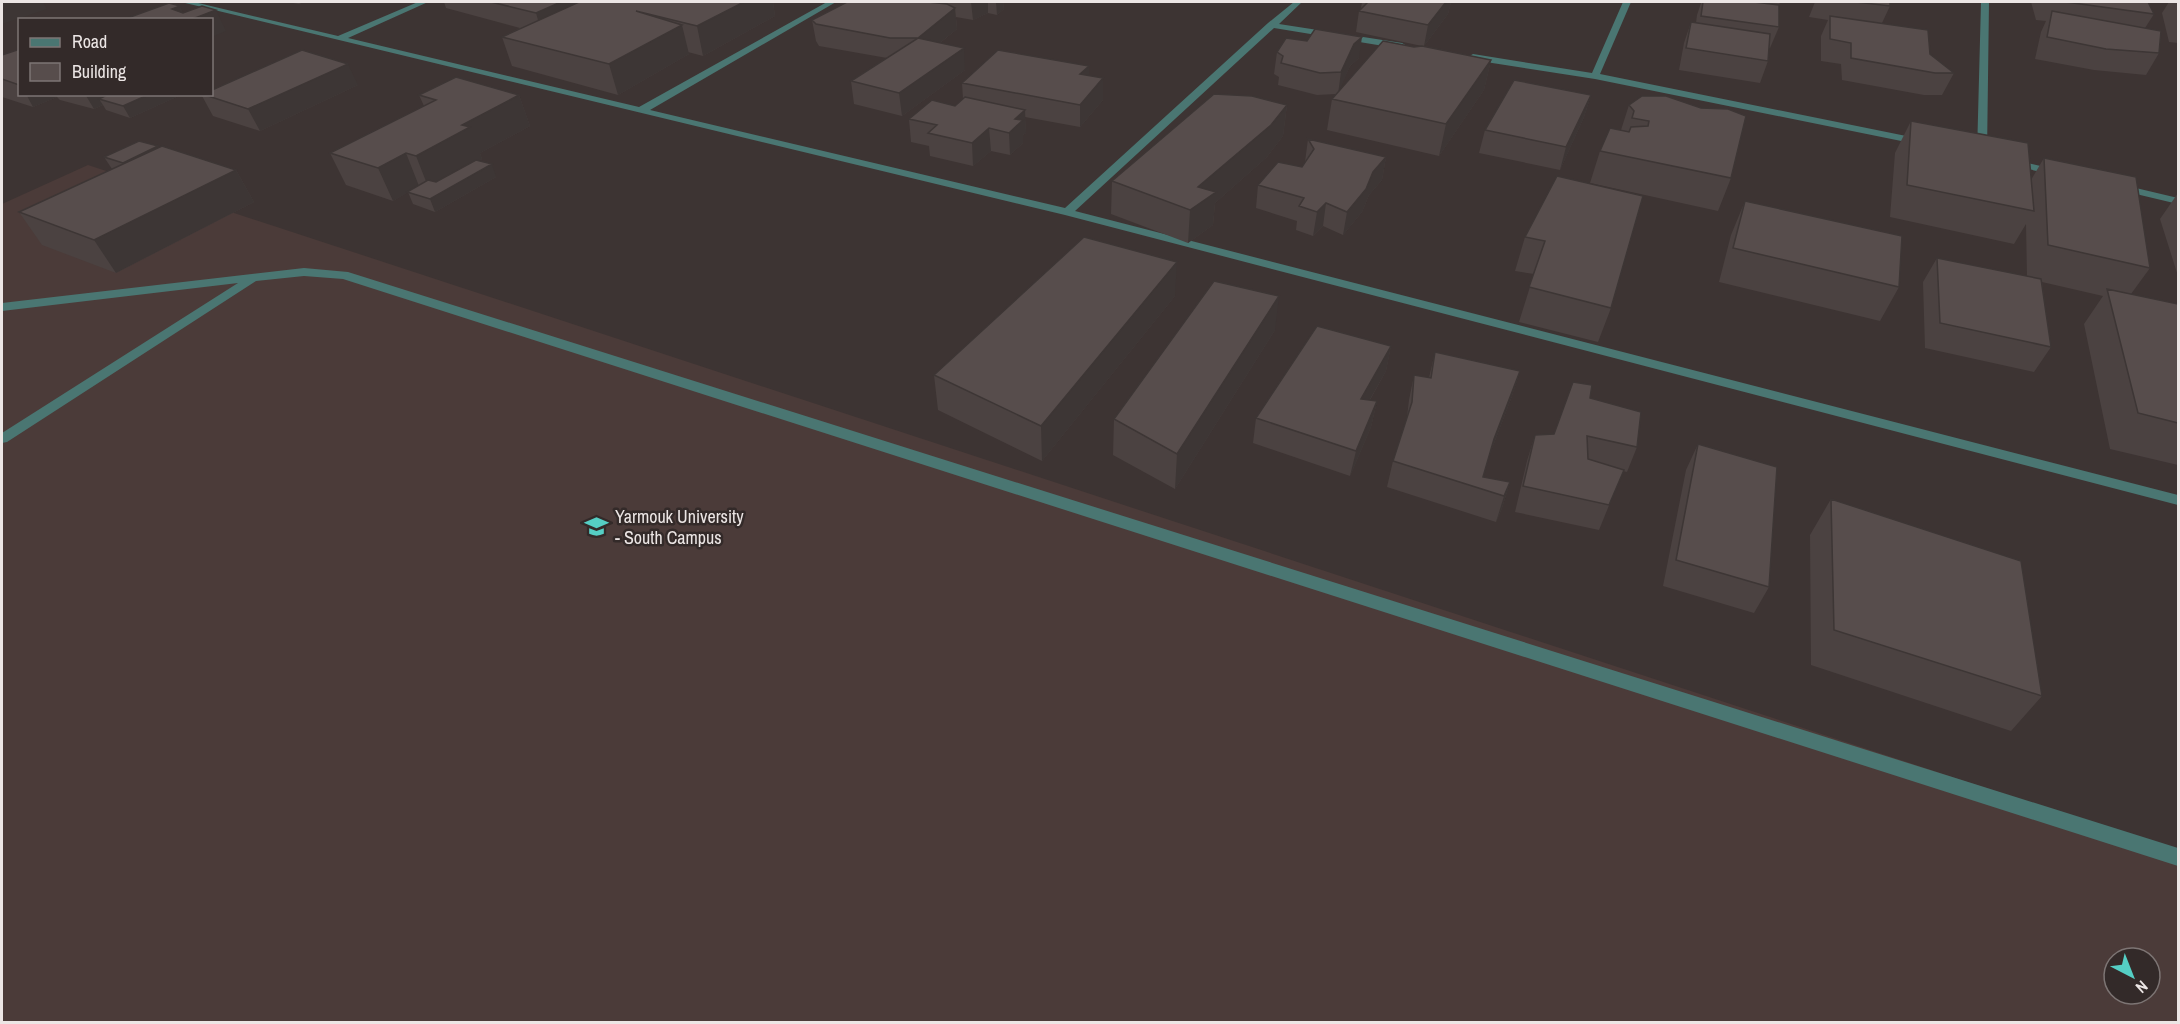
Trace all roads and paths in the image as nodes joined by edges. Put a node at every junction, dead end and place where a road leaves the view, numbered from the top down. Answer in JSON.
{"nodes":[{"id":1,"x":185,"y":2,"type":"edge"},
{"id":2,"x":424,"y":2,"type":"edge"},
{"id":3,"x":832,"y":2,"type":"edge"},
{"id":4,"x":1298,"y":2,"type":"edge"},
{"id":5,"x":1627,"y":2,"type":"edge"},
{"id":6,"x":1985,"y":2,"type":"edge"},
{"id":7,"x":1271,"y":25,"type":"junction"},
{"id":8,"x":338,"y":39,"type":"junction"},
{"id":9,"x":1409,"y":47,"type":"edge"},
{"id":10,"x":1467,"y":56,"type":"edge"},
{"id":11,"x":1595,"y":76,"type":"junction"},
{"id":12,"x":640,"y":111,"type":"junction"},
{"id":13,"x":1935,"y":145,"type":"edge"},
{"id":14,"x":1970,"y":152,"type":"edge"},
{"id":15,"x":1994,"y":157,"type":"junction"},
{"id":16,"x":2074,"y":177,"type":"edge"},
{"id":17,"x":2109,"y":185,"type":"edge"},
{"id":18,"x":2178,"y":201,"type":"edge"},
{"id":19,"x":1067,"y":212,"type":"junction"},
{"id":20,"x":254,"y":278,"type":"junction"},
{"id":21,"x":2,"y":307,"type":"edge"},
{"id":22,"x":2,"y":439,"type":"edge"},
{"id":23,"x":2178,"y":500,"type":"edge"},
{"id":24,"x":2178,"y":857,"type":"edge"}],
"edges":[{"from":1,"to":8,"type":"street"},
{"from":2,"to":8,"type":"street"},
{"from":3,"to":12,"type":"street"},
{"from":4,"to":7,"type":"street"},
{"from":5,"to":11,"type":"street"},
{"from":6,"to":15,"type":"street"},
{"from":7,"to":9,"type":"street"},
{"from":7,"to":19,"type":"street"},
{"from":8,"to":12,"type":"street"},
{"from":10,"to":11,"type":"street"},
{"from":11,"to":13,"type":"street"},
{"from":12,"to":19,"type":"street"},
{"from":14,"to":15,"type":"street"},
{"from":15,"to":16,"type":"street"},
{"from":17,"to":18,"type":"street"},
{"from":19,"to":23,"type":"street"},
{"from":20,"to":21,"type":"street"},
{"from":20,"to":22,"type":"street"},
{"from":20,"to":24,"type":"street"}]}
